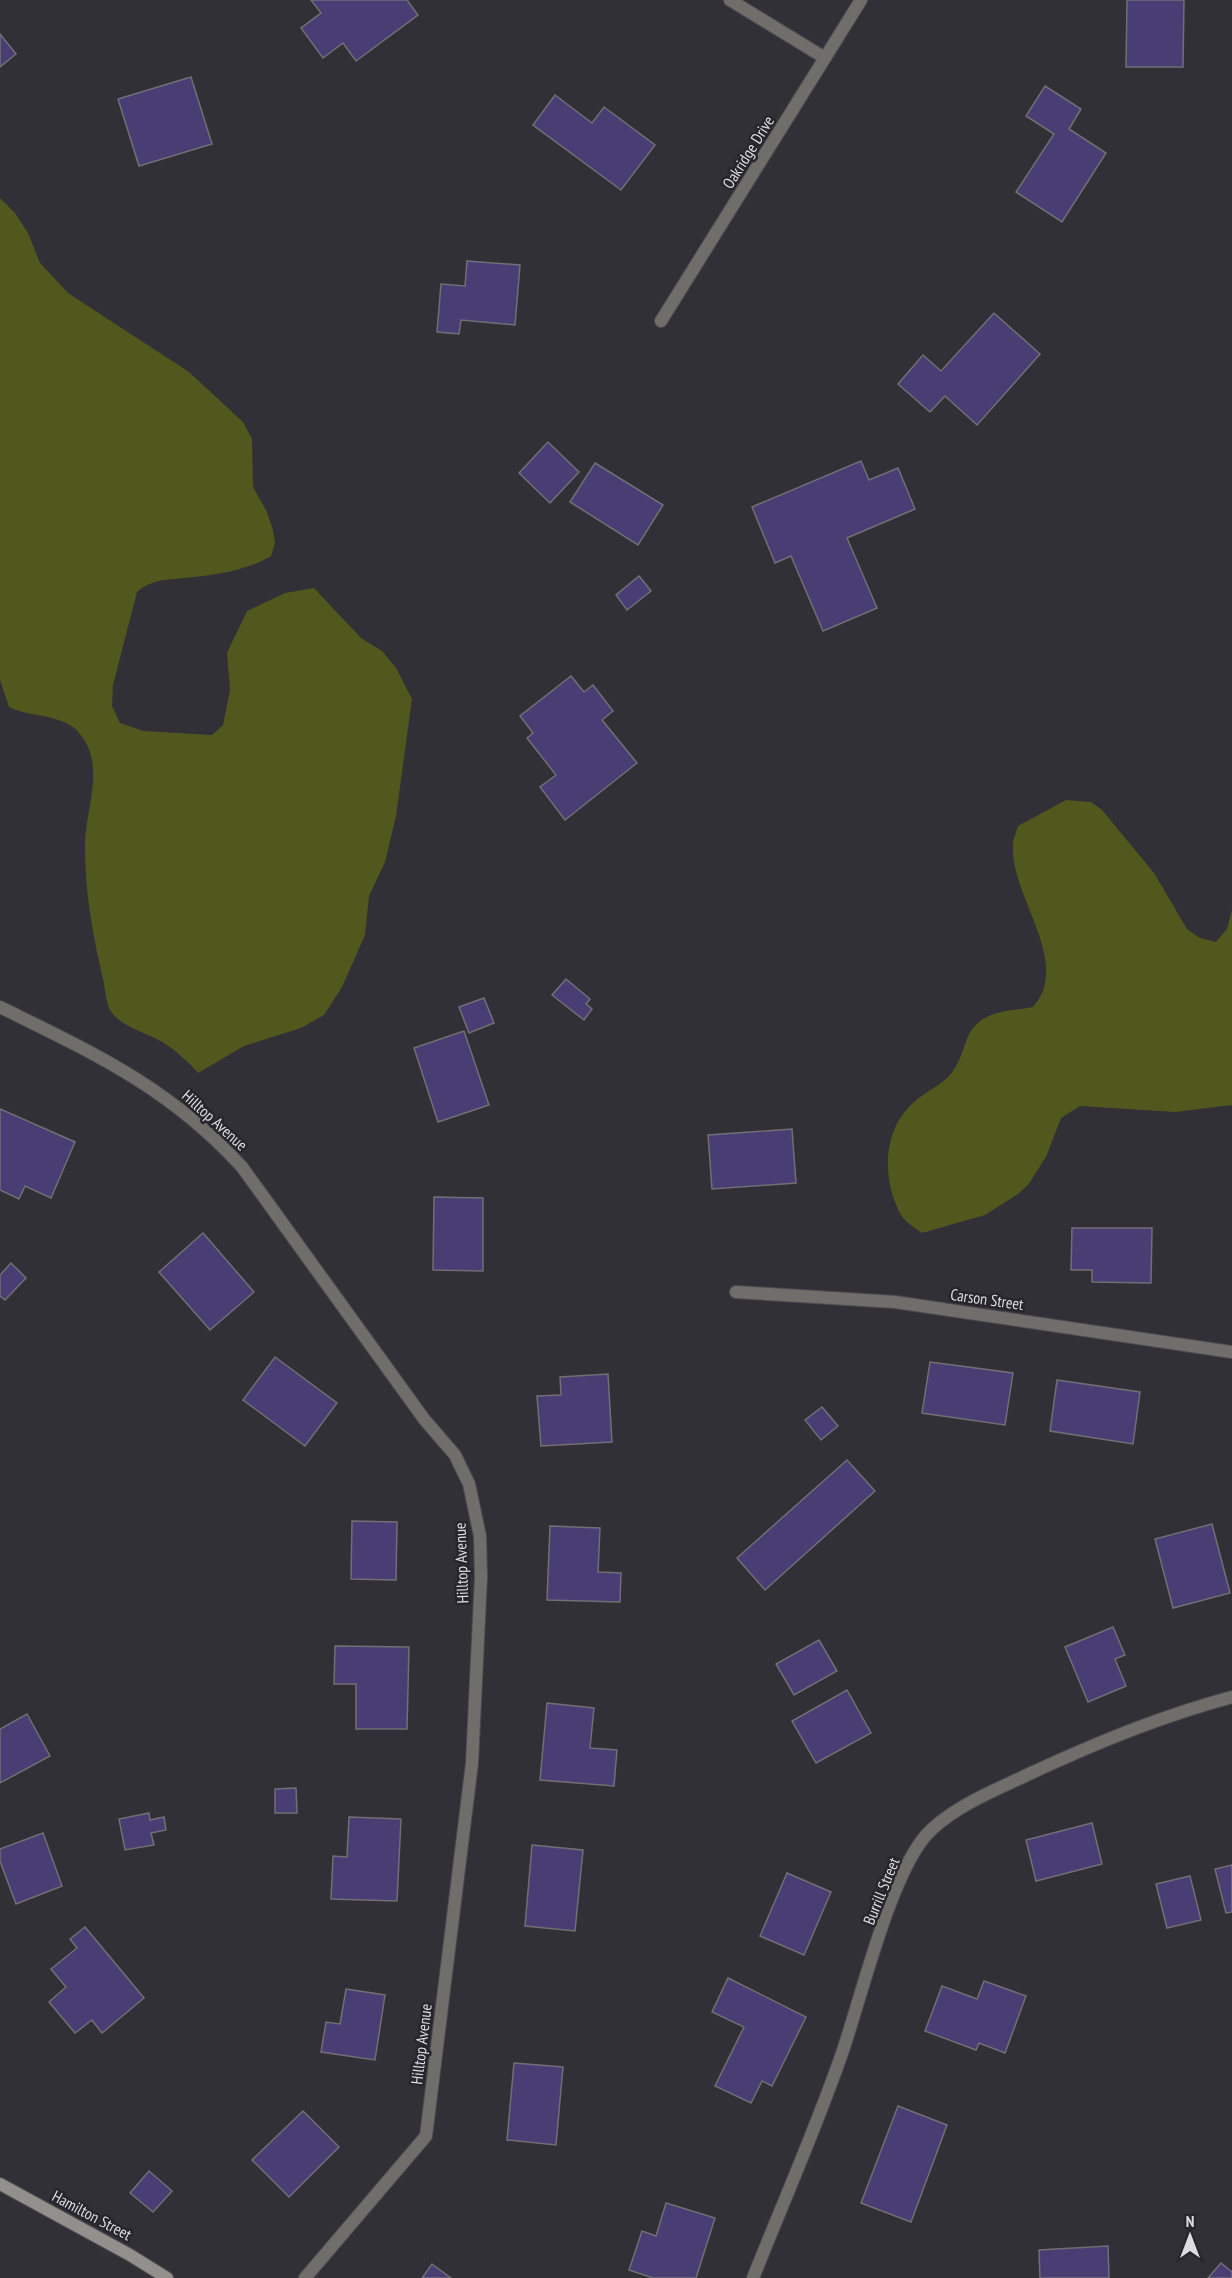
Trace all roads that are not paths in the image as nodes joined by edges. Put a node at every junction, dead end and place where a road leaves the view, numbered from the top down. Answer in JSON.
{"nodes":[{"id":1,"x":730,"y":0,"type":"edge"},
{"id":2,"x":861,"y":0,"type":"edge"},
{"id":3,"x":825,"y":58,"type":"junction"},
{"id":4,"x":661,"y":321,"type":"dead end"},
{"id":5,"x":0,"y":1007,"type":"edge"},
{"id":6,"x":736,"y":1292,"type":"dead end"},
{"id":7,"x":1232,"y":1352,"type":"edge"},
{"id":8,"x":1232,"y":1697,"type":"edge"},
{"id":9,"x":0,"y":2184,"type":"edge"},
{"id":10,"x":167,"y":2278,"type":"edge"},
{"id":11,"x":305,"y":2278,"type":"edge"},
{"id":12,"x":753,"y":2278,"type":"edge"}],
"edges":[{"from":1,"to":3,"type":"street"},
{"from":2,"to":3,"type":"street","name":"Oakridge Drive"},
{"from":3,"to":4,"type":"street","name":"Oakridge Drive"},
{"from":5,"to":11,"type":"street","name":"Hilltop Avenue"},
{"from":6,"to":7,"type":"street","name":"Carson Street"},
{"from":8,"to":12,"type":"street","name":"Burrill Street"},
{"from":9,"to":10,"type":"main road","name":"Hamilton Street"}]}
